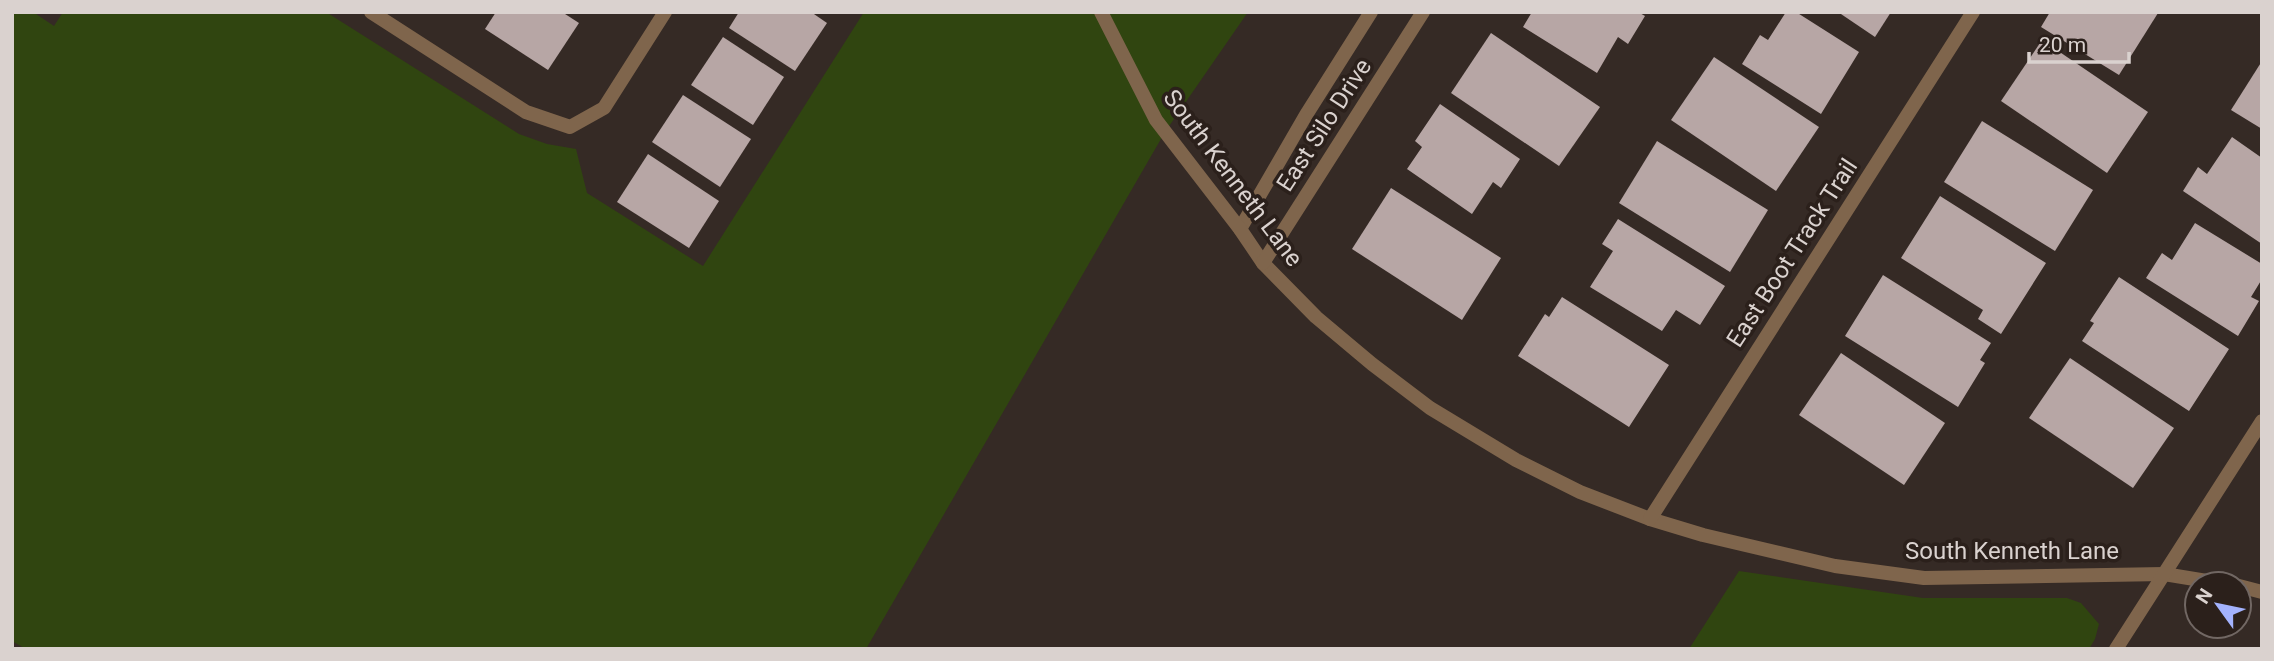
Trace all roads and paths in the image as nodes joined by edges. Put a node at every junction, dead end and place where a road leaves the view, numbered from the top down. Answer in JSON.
{"nodes":[{"id":1,"x":371,"y":12,"type":"edge"},
{"id":2,"x":665,"y":12,"type":"edge"},
{"id":3,"x":1101,"y":12,"type":"edge"},
{"id":4,"x":1371,"y":12,"type":"edge"},
{"id":5,"x":1423,"y":12,"type":"edge"},
{"id":6,"x":1973,"y":12,"type":"edge"},
{"id":7,"x":1240,"y":229,"type":"junction"},
{"id":8,"x":1263,"y":263,"type":"junction"},
{"id":9,"x":2262,"y":421,"type":"edge"},
{"id":10,"x":1650,"y":519,"type":"junction"},
{"id":11,"x":2164,"y":574,"type":"junction"},
{"id":12,"x":2183,"y":577,"type":"edge"},
{"id":13,"x":2116,"y":649,"type":"edge"}],
"edges":[{"from":1,"to":2,"type":"street"},
{"from":3,"to":7,"type":"street","name":"South Kenneth Lane"},
{"from":4,"to":7,"type":"street"},
{"from":5,"to":8,"type":"street","name":"East Silo Drive"},
{"from":6,"to":10,"type":"street","name":"East Boot Track Trail"},
{"from":7,"to":8,"type":"street","name":"South Kenneth Lane"},
{"from":8,"to":10,"type":"street","name":"South Kenneth Lane"},
{"from":9,"to":11,"type":"street"},
{"from":10,"to":11,"type":"street","name":"South Kenneth Lane"},
{"from":11,"to":12,"type":"street","name":"South Kenneth Lane"},
{"from":11,"to":13,"type":"street"}]}
